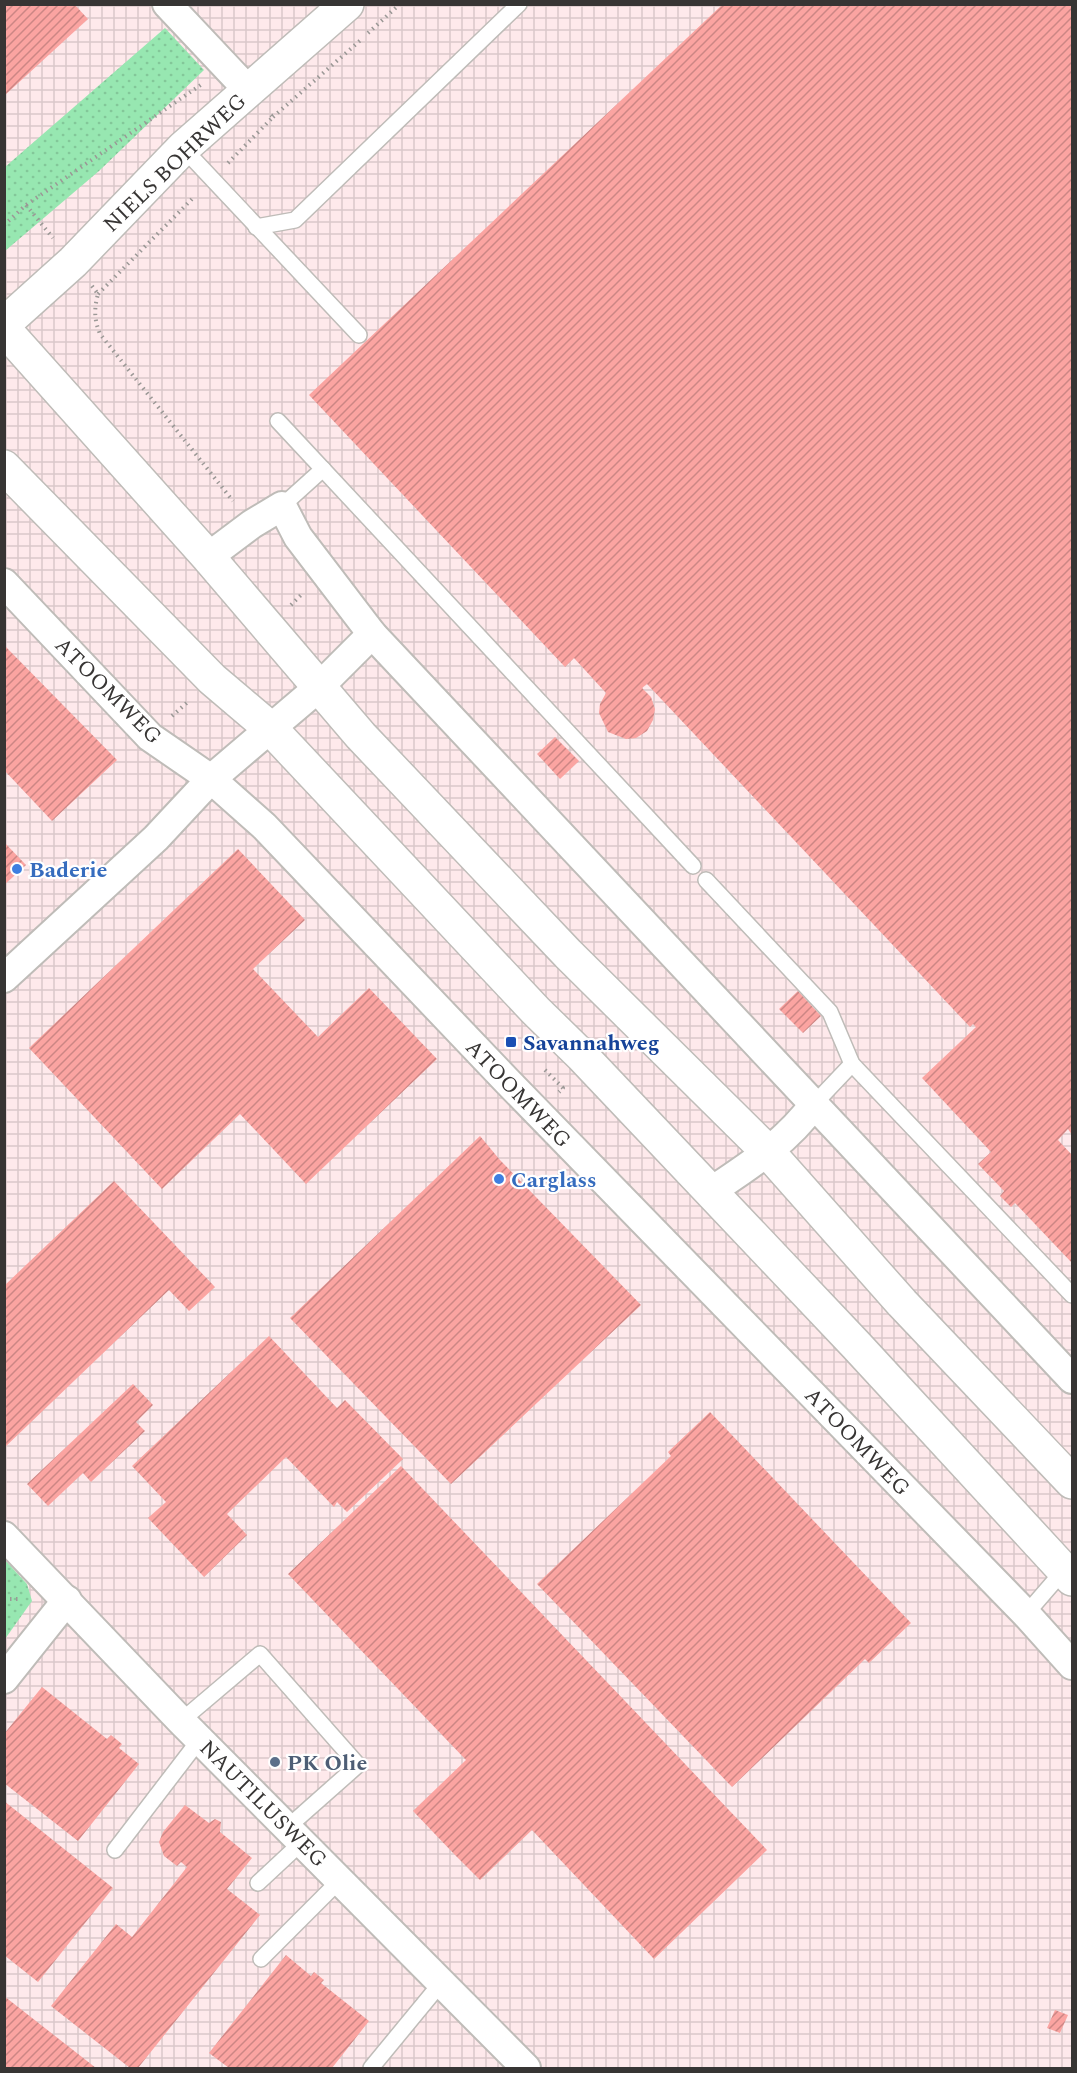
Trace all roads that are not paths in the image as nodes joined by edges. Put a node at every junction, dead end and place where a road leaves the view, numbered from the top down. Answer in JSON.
{"nodes":[{"id":1,"x":167,"y":4,"type":"edge"},
{"id":2,"x":346,"y":4,"type":"edge"},
{"id":3,"x":519,"y":4,"type":"edge"},
{"id":4,"x":248,"y":90,"type":"junction"},
{"id":5,"x":183,"y":148,"type":"junction"},
{"id":6,"x":256,"y":227,"type":"junction"},
{"id":7,"x":4,"y":324,"type":"edge"},
{"id":8,"x":4,"y":329,"type":"edge"},
{"id":9,"x":359,"y":335,"type":"dead end"},
{"id":10,"x":278,"y":421,"type":"dead end"},
{"id":11,"x":4,"y":467,"type":"edge"},
{"id":12,"x":323,"y":469,"type":"junction"},
{"id":13,"x":282,"y":506,"type":"junction"},
{"id":14,"x":208,"y":558,"type":"junction"},
{"id":15,"x":4,"y":583,"type":"edge"},
{"id":16,"x":372,"y":633,"type":"junction"},
{"id":17,"x":318,"y":688,"type":"junction"},
{"id":18,"x":271,"y":729,"type":"junction"},
{"id":19,"x":211,"y":779,"type":"junction"},
{"id":20,"x":693,"y":866,"type":"dead end"},
{"id":21,"x":706,"y":880,"type":"dead end"},
{"id":22,"x":4,"y":978,"type":"edge"},
{"id":23,"x":852,"y":1064,"type":"junction"},
{"id":24,"x":815,"y":1103,"type":"junction"},
{"id":25,"x":769,"y":1153,"type":"junction"},
{"id":26,"x":710,"y":1192,"type":"junction"},
{"id":27,"x":1072,"y":1295,"type":"edge"},
{"id":28,"x":1070,"y":1371,"type":"edge"},
{"id":29,"x":1072,"y":1482,"type":"edge"},
{"id":30,"x":4,"y":1536,"type":"edge"},
{"id":31,"x":1068,"y":1574,"type":"edge"},
{"id":32,"x":67,"y":1600,"type":"junction"},
{"id":33,"x":1026,"y":1614,"type":"junction"},
{"id":34,"x":1072,"y":1665,"type":"edge"},
{"id":35,"x":4,"y":1679,"type":"edge"},
{"id":36,"x":191,"y":1730,"type":"junction"},
{"id":37,"x":295,"y":1835,"type":"junction"},
{"id":38,"x":115,"y":1850,"type":"dead end"},
{"id":39,"x":340,"y":1880,"type":"junction"},
{"id":40,"x":258,"y":1883,"type":"dead end"},
{"id":41,"x":261,"y":1959,"type":"dead end"},
{"id":42,"x":441,"y":1983,"type":"junction"},
{"id":43,"x":371,"y":2068,"type":"edge"},
{"id":44,"x":526,"y":2068,"type":"edge"}],
"edges":[{"from":1,"to":4,"type":"street"},
{"from":2,"to":4,"type":"main road","name":"NIELS BOHRWEG"},
{"from":3,"to":6,"type":"lane"},
{"from":4,"to":5,"type":"main road","name":"NIELS BOHRWEG"},
{"from":5,"to":6,"type":"lane"},
{"from":5,"to":7,"type":"main road","name":"NIELS BOHRWEG"},
{"from":6,"to":9,"type":"lane"},
{"from":8,"to":14,"type":"main road"},
{"from":10,"to":12,"type":"lane"},
{"from":11,"to":18,"type":"main road"},
{"from":12,"to":13,"type":"lane"},
{"from":12,"to":20,"type":"lane"},
{"from":13,"to":14,"type":"street"},
{"from":13,"to":16,"type":"street"},
{"from":14,"to":17,"type":"main road"},
{"from":15,"to":19,"type":"street","name":"ATOOMWEG"},
{"from":16,"to":17,"type":"street"},
{"from":16,"to":24,"type":"street"},
{"from":17,"to":18,"type":"street"},
{"from":17,"to":25,"type":"main road"},
{"from":18,"to":19,"type":"street"},
{"from":18,"to":26,"type":"main road"},
{"from":19,"to":22,"type":"street"},
{"from":19,"to":33,"type":"street","name":"ATOOMWEG"},
{"from":21,"to":23,"type":"lane"},
{"from":23,"to":24,"type":"lane"},
{"from":23,"to":27,"type":"lane"},
{"from":24,"to":25,"type":"street"},
{"from":24,"to":28,"type":"street"},
{"from":25,"to":26,"type":"street"},
{"from":25,"to":29,"type":"main road"},
{"from":26,"to":31,"type":"main road"},
{"from":30,"to":32,"type":"street","name":"NAUTILUSWEG"},
{"from":31,"to":33,"type":"lane"},
{"from":32,"to":35,"type":"street"},
{"from":32,"to":36,"type":"street","name":"NAUTILUSWEG"},
{"from":33,"to":34,"type":"street","name":"ATOOMWEG"},
{"from":36,"to":37,"type":"street","name":"NAUTILUSWEG"},
{"from":36,"to":37,"type":"lane"},
{"from":36,"to":38,"type":"lane"},
{"from":37,"to":39,"type":"street","name":"NAUTILUSWEG"},
{"from":37,"to":40,"type":"lane"},
{"from":39,"to":41,"type":"lane"},
{"from":39,"to":42,"type":"street","name":"NAUTILUSWEG"},
{"from":42,"to":43,"type":"lane"},
{"from":42,"to":44,"type":"street","name":"NAUTILUSWEG"}]}
